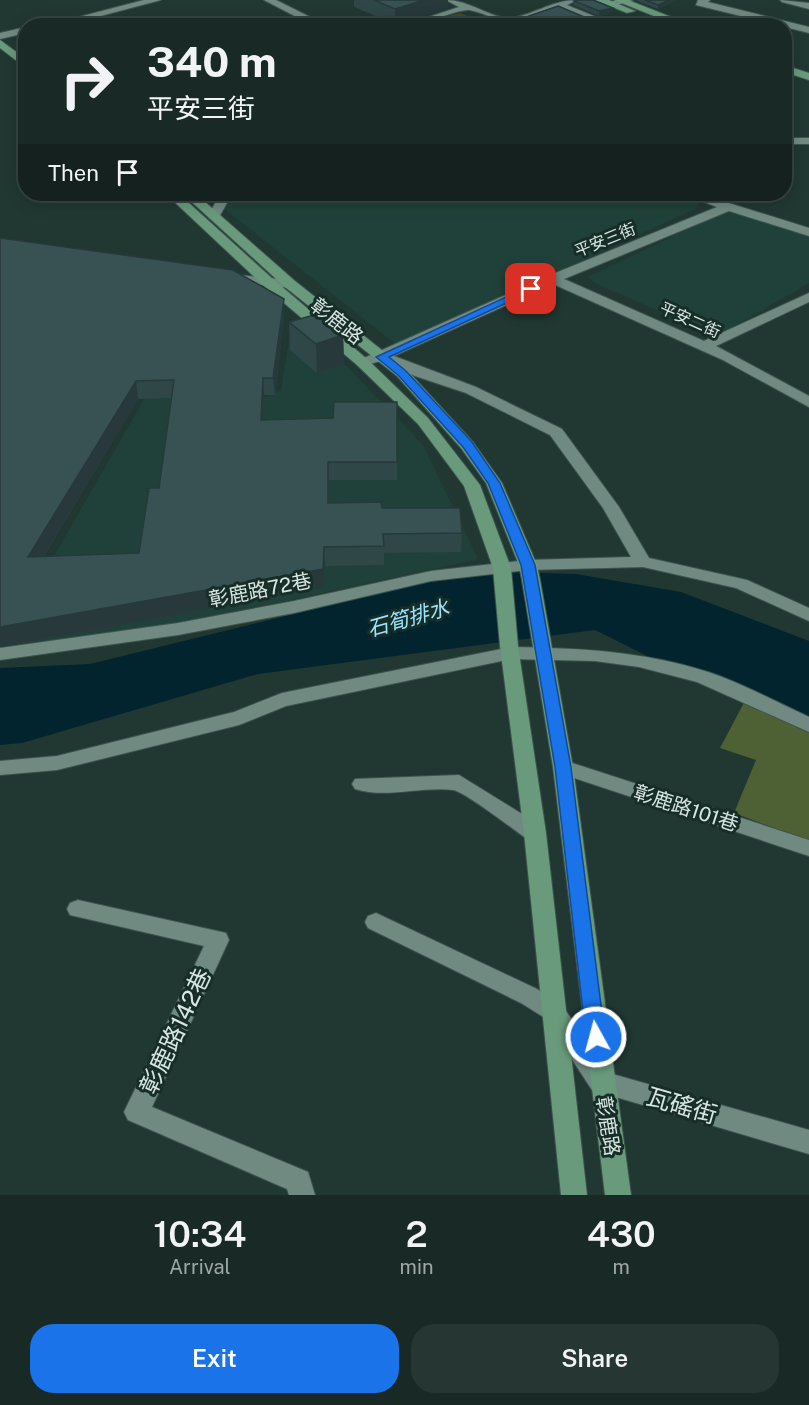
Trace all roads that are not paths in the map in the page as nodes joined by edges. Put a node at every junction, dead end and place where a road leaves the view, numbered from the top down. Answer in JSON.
{"nodes":[{"id":1,"x":156,"y":0,"type":"edge"},
{"id":2,"x":269,"y":0,"type":"edge"},
{"id":3,"x":451,"y":0,"type":"edge"},
{"id":4,"x":572,"y":0,"type":"edge"},
{"id":5,"x":600,"y":0,"type":"edge"},
{"id":6,"x":705,"y":0,"type":"edge"},
{"id":7,"x":621,"y":1,"type":"edge"},
{"id":8,"x":791,"y":1,"type":"edge"},
{"id":9,"x":558,"y":5,"type":"junction"},
{"id":10,"x":809,"y":6,"type":"edge"},
{"id":11,"x":468,"y":7,"type":"junction"},
{"id":12,"x":92,"y":16,"type":"junction"},
{"id":13,"x":83,"y":18,"type":"edge"},
{"id":14,"x":95,"y":18,"type":"edge"},
{"id":15,"x":306,"y":18,"type":"edge"},
{"id":16,"x":432,"y":18,"type":"edge"},
{"id":17,"x":497,"y":18,"type":"edge"},
{"id":18,"x":527,"y":18,"type":"edge"},
{"id":19,"x":592,"y":18,"type":"edge"},
{"id":20,"x":652,"y":18,"type":"edge"},
{"id":21,"x":667,"y":18,"type":"edge"},
{"id":22,"x":760,"y":18,"type":"edge"},
{"id":23,"x":792,"y":26,"type":"edge"},
{"id":24,"x":809,"y":30,"type":"edge"},
{"id":25,"x":18,"y":32,"type":"edge"},
{"id":26,"x":0,"y":36,"type":"edge"},
{"id":27,"x":0,"y":43,"type":"edge"},
{"id":28,"x":0,"y":56,"type":"edge"},
{"id":29,"x":18,"y":58,"type":"edge"},
{"id":30,"x":792,"y":62,"type":"edge"},
{"id":31,"x":809,"y":68,"type":"edge"},
{"id":32,"x":18,"y":71,"type":"edge"},
{"id":33,"x":792,"y":71,"type":"edge"},
{"id":34,"x":809,"y":77,"type":"edge"},
{"id":35,"x":792,"y":141,"type":"edge"},
{"id":36,"x":809,"y":141,"type":"edge"},
{"id":37,"x":792,"y":152,"type":"edge"},
{"id":38,"x":809,"y":152,"type":"edge"},
{"id":39,"x":180,"y":201,"type":"edge"},
{"id":40,"x":197,"y":201,"type":"edge"},
{"id":41,"x":222,"y":201,"type":"edge"},
{"id":42,"x":710,"y":201,"type":"edge"},
{"id":43,"x":728,"y":207,"type":"junction"},
{"id":44,"x":214,"y":216,"type":"junction"},
{"id":45,"x":809,"y":232,"type":"edge"},
{"id":46,"x":213,"y":276,"type":"edge"},
{"id":47,"x":553,"y":279,"type":"junction"},
{"id":48,"x":268,"y":283,"type":"junction"},
{"id":49,"x":290,"y":284,"type":"junction"},
{"id":50,"x":809,"y":297,"type":"edge"},
{"id":51,"x":705,"y":346,"type":"junction"},
{"id":52,"x":382,"y":357,"type":"junction"},
{"id":53,"x":362,"y":362,"type":"junction"},
{"id":54,"x":809,"y":402,"type":"edge"},
{"id":55,"x":643,"y":562,"type":"junction"},
{"id":56,"x":530,"y":573,"type":"junction"},
{"id":57,"x":502,"y":575,"type":"junction"},
{"id":58,"x":809,"y":615,"type":"edge"},
{"id":59,"x":510,"y":649,"type":"junction"},
{"id":60,"x":541,"y":649,"type":"junction"},
{"id":61,"x":0,"y":654,"type":"edge"},
{"id":62,"x":809,"y":725,"type":"edge"},
{"id":63,"x":563,"y":767,"type":"junction"},
{"id":64,"x":0,"y":768,"type":"edge"},
{"id":65,"x":362,"y":784,"type":"dead end"},
{"id":66,"x":535,"y":833,"type":"junction"},
{"id":67,"x":809,"y":848,"type":"edge"},
{"id":68,"x":78,"y":909,"type":"dead end"},
{"id":69,"x":376,"y":922,"type":"dead end"},
{"id":70,"x":554,"y":1011,"type":"junction"},
{"id":71,"x":601,"y":1082,"type":"junction"},
{"id":72,"x":809,"y":1142,"type":"edge"},
{"id":73,"x":302,"y":1195,"type":"edge"},
{"id":74,"x":574,"y":1195,"type":"edge"},
{"id":75,"x":618,"y":1195,"type":"edge"}],
"edges":[{"from":1,"to":12,"type":"street"},
{"from":2,"to":15,"type":"street"},
{"from":3,"to":11,"type":"street"},
{"from":4,"to":9,"type":"street"},
{"from":5,"to":7,"type":"main road"},
{"from":6,"to":22,"type":"street"},
{"from":7,"to":20,"type":"main road"},
{"from":7,"to":21,"type":"main road"},
{"from":8,"to":10,"type":"street"},
{"from":9,"to":18,"type":"street"},
{"from":9,"to":19,"type":"street"},
{"from":11,"to":16,"type":"street"},
{"from":11,"to":17,"type":"street"},
{"from":12,"to":13,"type":"street"},
{"from":12,"to":14,"type":"street"},
{"from":23,"to":24,"type":"street"},
{"from":25,"to":26,"type":"street"},
{"from":27,"to":29,"type":"main road"},
{"from":28,"to":32,"type":"main road"},
{"from":30,"to":31,"type":"main road"},
{"from":33,"to":34,"type":"main road"},
{"from":35,"to":36,"type":"street"},
{"from":37,"to":38,"type":"street"},
{"from":39,"to":48,"type":"main road","name":"彰鹿路"},
{"from":40,"to":44,"type":"main road","name":"彰鹿路"},
{"from":41,"to":44,"type":"street"},
{"from":42,"to":43,"type":"street"},
{"from":43,"to":45,"type":"street"},
{"from":43,"to":47,"type":"street","name":"平安三街"},
{"from":44,"to":49,"type":"main road","name":"彰鹿路"},
{"from":46,"to":48,"type":"street"},
{"from":47,"to":51,"type":"street","name":"平安二街"},
{"from":47,"to":52,"type":"street","name":"平安三街"},
{"from":48,"to":49,"type":"street"},
{"from":48,"to":53,"type":"main road","name":"彰鹿路"},
{"from":49,"to":52,"type":"main road","name":"彰鹿路"},
{"from":50,"to":51,"type":"street"},
{"from":51,"to":54,"type":"street","name":"平安二街"},
{"from":52,"to":53,"type":"street","name":"平安三街"},
{"from":52,"to":55,"type":"street"},
{"from":52,"to":56,"type":"main road","name":"彰鹿路"},
{"from":53,"to":57,"type":"main road","name":"彰鹿路"},
{"from":55,"to":56,"type":"street","name":"彰鹿路72巷"},
{"from":55,"to":58,"type":"street","name":"彰鹿路72巷"},
{"from":56,"to":57,"type":"street","name":"彰鹿路72巷"},
{"from":56,"to":60,"type":"main road","name":"彰鹿路"},
{"from":57,"to":59,"type":"main road","name":"彰鹿路"},
{"from":57,"to":61,"type":"street","name":"彰鹿路72巷"},
{"from":59,"to":60,"type":"street"},
{"from":59,"to":64,"type":"street"},
{"from":59,"to":66,"type":"main road","name":"彰鹿路"},
{"from":60,"to":62,"type":"street"},
{"from":60,"to":63,"type":"main road","name":"彰鹿路"},
{"from":63,"to":67,"type":"street","name":"彰鹿路101巷"},
{"from":63,"to":71,"type":"main road","name":"彰鹿路"},
{"from":65,"to":66,"type":"street"},
{"from":66,"to":70,"type":"main road","name":"彰鹿路"},
{"from":68,"to":73,"type":"street","name":"彰鹿路142巷"},
{"from":69,"to":70,"type":"street"},
{"from":70,"to":71,"type":"street"},
{"from":70,"to":74,"type":"main road","name":"彰鹿路"},
{"from":71,"to":72,"type":"street","name":"瓦磘街"},
{"from":71,"to":75,"type":"main road","name":"彰鹿路"}]}
